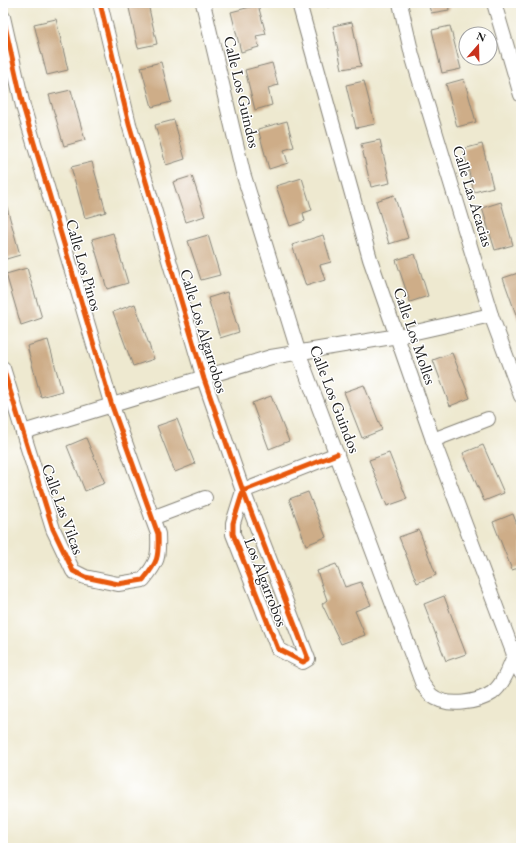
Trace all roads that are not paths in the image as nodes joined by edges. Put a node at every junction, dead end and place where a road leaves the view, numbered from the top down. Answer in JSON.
{"nodes":[{"id":1,"x":100,"y":3,"type":"edge"},
{"id":2,"x":204,"y":3,"type":"edge"},
{"id":3,"x":300,"y":3,"type":"edge"},
{"id":4,"x":400,"y":3,"type":"edge"},
{"id":5,"x":494,"y":3,"type":"edge"},
{"id":6,"x":3,"y":17,"type":"edge"},
{"id":7,"x":521,"y":95,"type":"edge"},
{"id":8,"x":491,"y":315,"type":"junction"},
{"id":9,"x":398,"y":336,"type":"junction"},
{"id":10,"x":299,"y":354,"type":"junction"},
{"id":11,"x":3,"y":368,"type":"edge"},
{"id":12,"x":204,"y":378,"type":"junction"},
{"id":13,"x":521,"y":396,"type":"edge"},
{"id":14,"x":112,"y":406,"type":"junction"},
{"id":15,"x":488,"y":419,"type":"dead end"},
{"id":16,"x":23,"y":432,"type":"junction"},
{"id":17,"x":433,"y":440,"type":"junction"},
{"id":18,"x":338,"y":454,"type":"junction"},
{"id":19,"x":243,"y":491,"type":"junction"},
{"id":20,"x":205,"y":498,"type":"dead end"},
{"id":21,"x":152,"y":518,"type":"junction"},
{"id":22,"x":514,"y":656,"type":"junction"},
{"id":23,"x":308,"y":658,"type":"joint"},
{"id":24,"x":521,"y":673,"type":"edge"}],
"edges":[{"from":1,"to":12,"type":"street","name":"Calle Los Algarrobos"},
{"from":2,"to":10,"type":"street","name":"Calle Los Guindos"},
{"from":3,"to":9,"type":"street","name":"Calle Los Molles"},
{"from":4,"to":8,"type":"street","name":"Calle Las Acacias"},
{"from":5,"to":7,"type":"street"},
{"from":6,"to":14,"type":"street","name":"Calle Los Pinos"},
{"from":8,"to":9,"type":"street"},
{"from":8,"to":13,"type":"street","name":"Calle Las Acacias"},
{"from":9,"to":10,"type":"street"},
{"from":9,"to":17,"type":"street","name":"Calle Los Molles"},
{"from":10,"to":12,"type":"street"},
{"from":10,"to":18,"type":"street","name":"Calle Los Guindos"},
{"from":11,"to":16,"type":"street","name":"Calle Las Vilcas"},
{"from":12,"to":14,"type":"street"},
{"from":12,"to":19,"type":"street","name":"Calle Los Algarrobos"},
{"from":14,"to":16,"type":"street"},
{"from":14,"to":21,"type":"street","name":"Calle Los Pinos"},
{"from":15,"to":17,"type":"street"},
{"from":16,"to":21,"type":"street","name":"Calle Las Vilcas"},
{"from":17,"to":22,"type":"street","name":"Calle Los Molles"},
{"from":18,"to":19,"type":"street"},
{"from":18,"to":22,"type":"street","name":"Calle Los Guindos"},
{"from":19,"to":23,"type":"street","name":"Calle Los Algarrobos"},
{"from":19,"to":23,"type":"street","name":"Los Algarrobos"},
{"from":20,"to":21,"type":"street"},
{"from":22,"to":24,"type":"street","name":"Calle Los Molles"}]}
